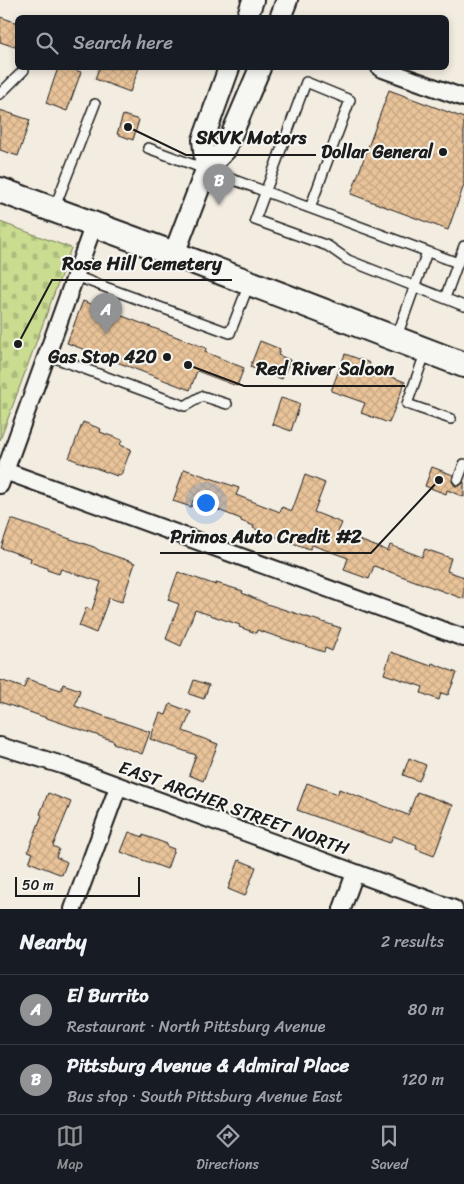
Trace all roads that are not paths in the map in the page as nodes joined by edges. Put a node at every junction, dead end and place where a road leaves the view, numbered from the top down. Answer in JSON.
{"nodes":[{"id":1,"x":253,"y":0,"type":"edge"},
{"id":2,"x":248,"y":15,"type":"edge"},
{"id":3,"x":24,"y":70,"type":"dead end"},
{"id":4,"x":228,"y":70,"type":"edge"},
{"id":5,"x":259,"y":70,"type":"edge"},
{"id":6,"x":386,"y":70,"type":"edge"},
{"id":7,"x":0,"y":94,"type":"edge"},
{"id":8,"x":464,"y":98,"type":"edge"},
{"id":9,"x":95,"y":104,"type":"dead end"},
{"id":10,"x":148,"y":148,"type":"dead end"},
{"id":11,"x":206,"y":170,"type":"junction"},
{"id":12,"x":0,"y":190,"type":"edge"},
{"id":13,"x":266,"y":192,"type":"junction"},
{"id":14,"x":310,"y":208,"type":"junction"},
{"id":15,"x":54,"y":210,"type":"junction"},
{"id":16,"x":94,"y":224,"type":"junction"},
{"id":17,"x":464,"y":246,"type":"edge"},
{"id":18,"x":427,"y":252,"type":"junction"},
{"id":19,"x":174,"y":254,"type":"junction"},
{"id":20,"x":458,"y":263,"type":"junction"},
{"id":21,"x":75,"y":276,"type":"junction"},
{"id":22,"x":249,"y":283,"type":"junction"},
{"id":23,"x":414,"y":286,"type":"junction"},
{"id":24,"x":445,"y":298,"type":"junction"},
{"id":25,"x":464,"y":306,"type":"edge"},
{"id":26,"x":395,"y":339,"type":"junction"},
{"id":27,"x":426,"y":350,"type":"junction"},
{"id":28,"x":47,"y":355,"type":"junction"},
{"id":29,"x":463,"y":361,"type":"edge"},
{"id":30,"x":227,"y":404,"type":"dead end"},
{"id":31,"x":451,"y":419,"type":"dead end"},
{"id":32,"x":464,"y":464,"type":"edge"},
{"id":33,"x":3,"y":478,"type":"edge"},
{"id":34,"x":458,"y":480,"type":"dead end"},
{"id":35,"x":464,"y":638,"type":"edge"},
{"id":36,"x":0,"y":746,"type":"edge"},
{"id":37,"x":118,"y":787,"type":"junction"},
{"id":38,"x":355,"y":873,"type":"junction"},
{"id":39,"x":72,"y":909,"type":"edge"},
{"id":40,"x":342,"y":909,"type":"edge"},
{"id":41,"x":454,"y":909,"type":"edge"}],
"edges":[{"from":1,"to":2,"type":"street"},
{"from":3,"to":7,"type":"lane"},
{"from":4,"to":11,"type":"street"},
{"from":5,"to":11,"type":"street"},
{"from":6,"to":8,"type":"street"},
{"from":9,"to":15,"type":"lane"},
{"from":10,"to":11,"type":"lane"},
{"from":11,"to":13,"type":"lane"},
{"from":11,"to":19,"type":"street"},
{"from":12,"to":15,"type":"main road"},
{"from":13,"to":14,"type":"lane"},
{"from":13,"to":14,"type":"lane"},
{"from":13,"to":23,"type":"lane"},
{"from":14,"to":18,"type":"lane"},
{"from":15,"to":16,"type":"main road"},
{"from":16,"to":19,"type":"main road"},
{"from":16,"to":21,"type":"street"},
{"from":17,"to":20,"type":"lane"},
{"from":18,"to":20,"type":"lane"},
{"from":18,"to":23,"type":"lane"},
{"from":19,"to":22,"type":"main road"},
{"from":20,"to":24,"type":"lane"},
{"from":21,"to":22,"type":"lane"},
{"from":21,"to":28,"type":"street"},
{"from":22,"to":26,"type":"main road"},
{"from":23,"to":24,"type":"lane"},
{"from":23,"to":26,"type":"lane"},
{"from":24,"to":25,"type":"lane"},
{"from":26,"to":27,"type":"main road"},
{"from":27,"to":29,"type":"main road"},
{"from":27,"to":31,"type":"lane"},
{"from":28,"to":30,"type":"lane"},
{"from":28,"to":33,"type":"street"},
{"from":32,"to":34,"type":"lane"},
{"from":33,"to":35,"type":"street"},
{"from":36,"to":37,"type":"street","name":"EAST ARCHER STREET NORTH"},
{"from":37,"to":38,"type":"street","name":"EAST ARCHER STREET NORTH"},
{"from":37,"to":39,"type":"street"},
{"from":38,"to":40,"type":"street"},
{"from":38,"to":41,"type":"street","name":"EAST ARCHER STREET NORTH"}]}
